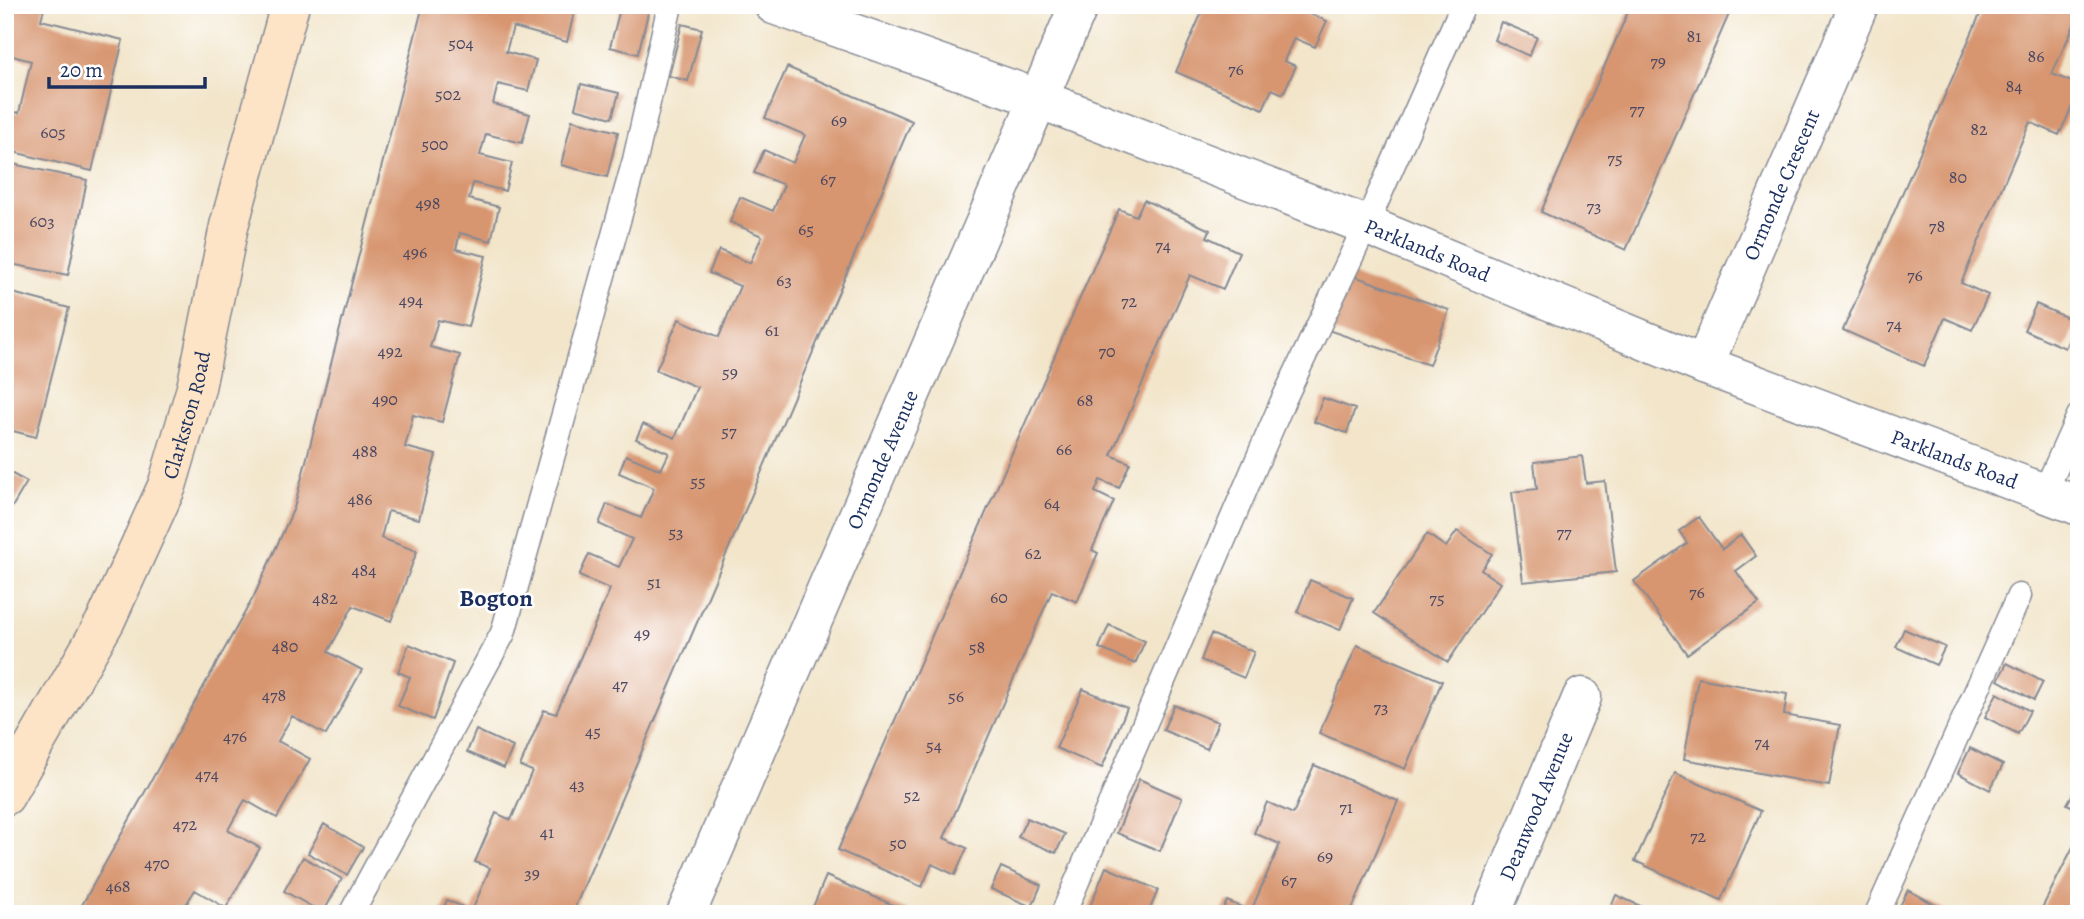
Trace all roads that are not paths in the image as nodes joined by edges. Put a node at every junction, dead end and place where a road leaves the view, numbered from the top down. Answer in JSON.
{"nodes":[{"id":1,"x":290,"y":5,"type":"edge"},
{"id":2,"x":670,"y":5,"type":"edge"},
{"id":3,"x":774,"y":5,"type":"edge"},
{"id":4,"x":1079,"y":5,"type":"edge"},
{"id":5,"x":1463,"y":5,"type":"edge"},
{"id":6,"x":1859,"y":5,"type":"edge"},
{"id":7,"x":1039,"y":99,"type":"junction"},
{"id":8,"x":1366,"y":226,"type":"junction"},
{"id":9,"x":1704,"y":365,"type":"junction"},
{"id":10,"x":2079,"y":416,"type":"edge"},
{"id":11,"x":2062,"y":499,"type":"edge"},
{"id":12,"x":2019,"y":596,"type":"dead end"},
{"id":13,"x":1582,"y":697,"type":"dead end"},
{"id":14,"x":5,"y":796,"type":"edge"},
{"id":15,"x":351,"y":914,"type":"edge"},
{"id":16,"x":686,"y":914,"type":"edge"},
{"id":17,"x":1063,"y":914,"type":"edge"},
{"id":18,"x":1491,"y":914,"type":"edge"},
{"id":19,"x":1877,"y":914,"type":"edge"}],
"edges":[{"from":1,"to":14,"type":"main road","name":"Clarkston Road"},
{"from":2,"to":15,"type":"lane"},
{"from":3,"to":7,"type":"street","name":"Parklands Road"},
{"from":4,"to":7,"type":"street","name":"Ormonde Avenue"},
{"from":5,"to":8,"type":"lane"},
{"from":6,"to":9,"type":"street","name":"Ormonde Crescent"},
{"from":7,"to":8,"type":"street","name":"Parklands Road"},
{"from":7,"to":16,"type":"street","name":"Ormonde Avenue"},
{"from":8,"to":9,"type":"street","name":"Parklands Road"},
{"from":8,"to":17,"type":"lane"},
{"from":9,"to":11,"type":"street","name":"Parklands Road"},
{"from":10,"to":11,"type":"lane"},
{"from":12,"to":19,"type":"lane"},
{"from":13,"to":18,"type":"street","name":"Deanwood Avenue"}]}
